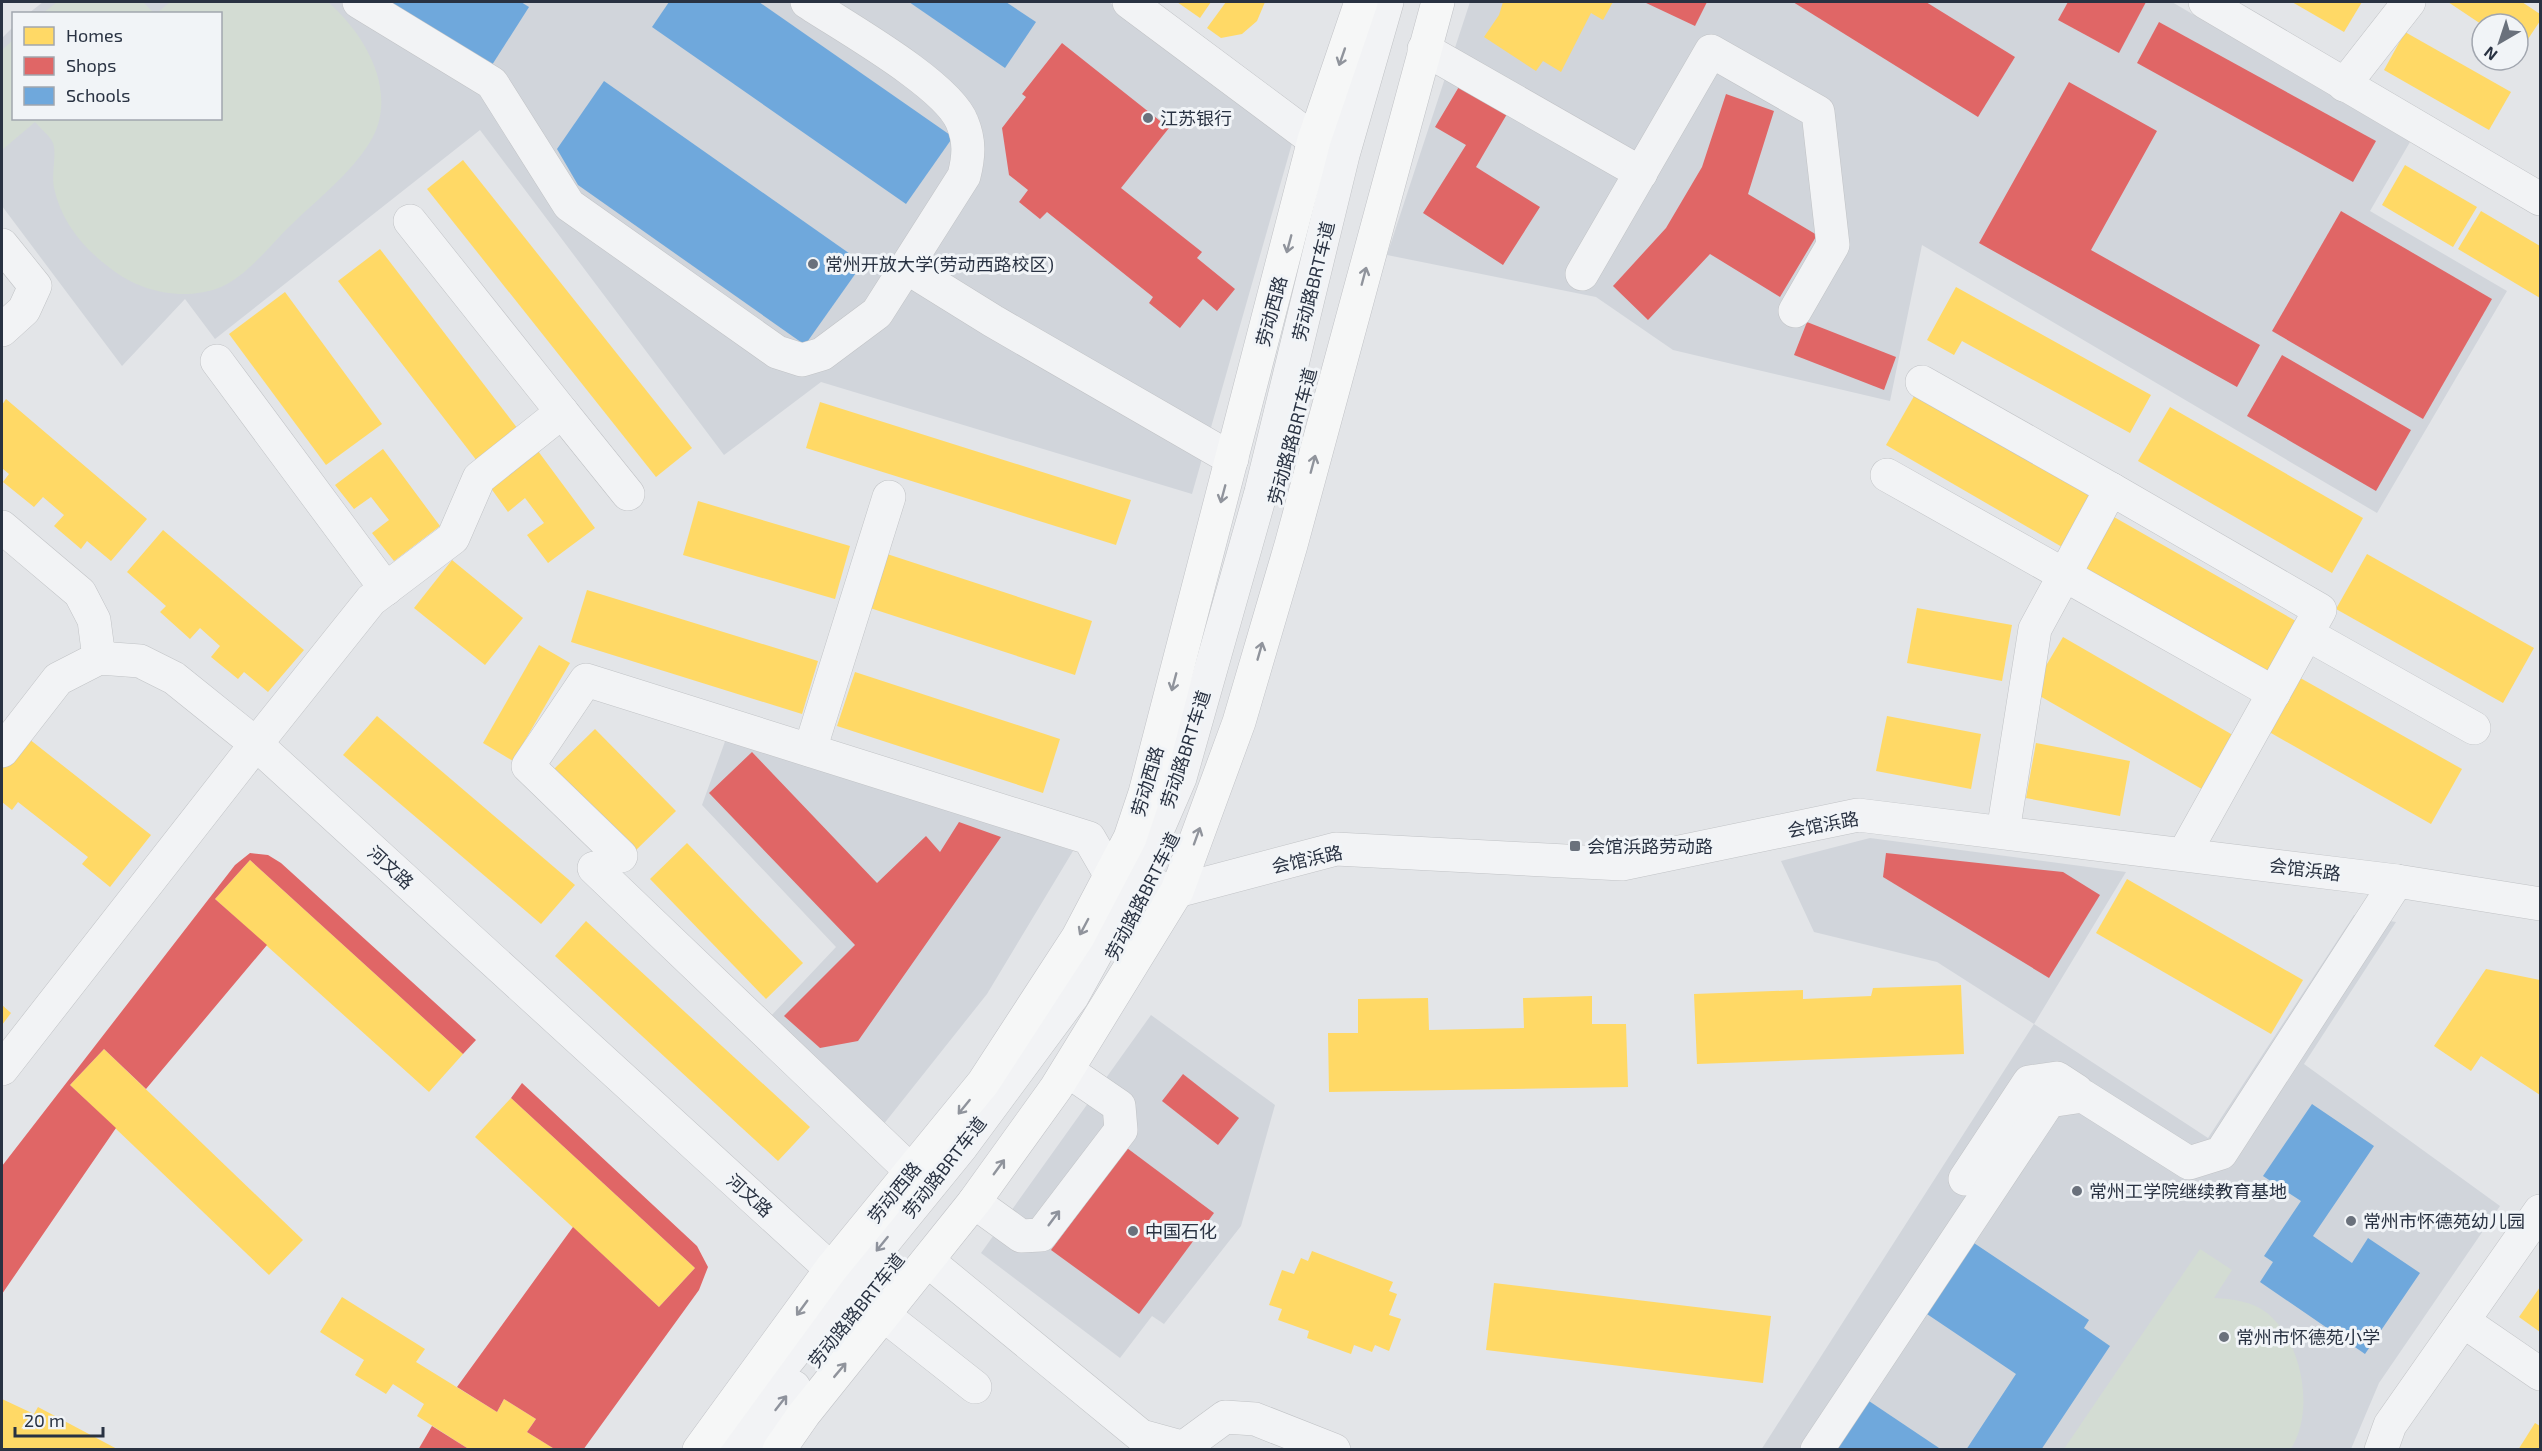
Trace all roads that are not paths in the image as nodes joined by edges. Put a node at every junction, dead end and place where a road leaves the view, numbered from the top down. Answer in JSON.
{"nodes":[{"id":1,"x":359,"y":2,"type":"edge"},
{"id":2,"x":807,"y":2,"type":"edge"},
{"id":3,"x":1129,"y":2,"type":"edge"},
{"id":4,"x":1361,"y":2,"type":"edge"},
{"id":5,"x":1387,"y":2,"type":"edge"},
{"id":6,"x":1404,"y":2,"type":"edge"},
{"id":7,"x":1438,"y":2,"type":"edge"},
{"id":8,"x":2205,"y":2,"type":"edge"},
{"id":9,"x":2409,"y":2,"type":"edge"},
{"id":10,"x":1424,"y":49,"type":"junction"},
{"id":11,"x":2344,"y":85,"type":"junction"},
{"id":12,"x":1314,"y":140,"type":"junction"},
{"id":13,"x":1641,"y":173,"type":"junction"},
{"id":14,"x":2541,"y":199,"type":"edge"},
{"id":15,"x":410,"y":221,"type":"dead end"},
{"id":16,"x":2,"y":244,"type":"edge"},
{"id":17,"x":906,"y":267,"type":"junction"},
{"id":18,"x":1582,"y":274,"type":"dead end"},
{"id":19,"x":1795,"y":311,"type":"dead end"},
{"id":20,"x":2,"y":330,"type":"edge"},
{"id":21,"x":218,"y":361,"type":"dead end"},
{"id":22,"x":1922,"y":382,"type":"dead end"},
{"id":23,"x":562,"y":412,"type":"junction"},
{"id":24,"x":1232,"y":459,"type":"junction"},
{"id":25,"x":1887,"y":475,"type":"dead end"},
{"id":26,"x":2110,"y":489,"type":"junction"},
{"id":27,"x":628,"y":494,"type":"dead end"},
{"id":28,"x":889,"y":497,"type":"dead end"},
{"id":29,"x":2,"y":527,"type":"edge"},
{"id":30,"x":2065,"y":574,"type":"junction"},
{"id":31,"x":386,"y":589,"type":"junction"},
{"id":32,"x":2307,"y":634,"type":"junction"},
{"id":33,"x":99,"y":658,"type":"junction"},
{"id":34,"x":2274,"y":693,"type":"junction"},
{"id":35,"x":2474,"y":728,"type":"dead end"},
{"id":36,"x":256,"y":744,"type":"junction"},
{"id":37,"x":810,"y":750,"type":"junction"},
{"id":38,"x":2,"y":751,"type":"edge"},
{"id":39,"x":2003,"y":832,"type":"junction"},
{"id":40,"x":2184,"y":854,"type":"junction"},
{"id":41,"x":2397,"y":881,"type":"junction"},
{"id":42,"x":1143,"y":884,"type":"junction"},
{"id":43,"x":2541,"y":904,"type":"edge"},
{"id":44,"x":2,"y":1069,"type":"edge"},
{"id":45,"x":1068,"y":1071,"type":"junction"},
{"id":46,"x":2084,"y":1096,"type":"junction"},
{"id":47,"x":911,"y":1171,"type":"junction"},
{"id":48,"x":1965,"y":1179,"type":"dead end"},
{"id":49,"x":974,"y":1202,"type":"junction"},
{"id":50,"x":2541,"y":1211,"type":"edge"},
{"id":51,"x":928,"y":1261,"type":"junction"},
{"id":52,"x":831,"y":1269,"type":"junction"},
{"id":53,"x":885,"y":1316,"type":"junction"},
{"id":54,"x":2463,"y":1321,"type":"junction"},
{"id":55,"x":2541,"y":1374,"type":"edge"},
{"id":56,"x":975,"y":1388,"type":"dead end"},
{"id":57,"x":1180,"y":1448,"type":"edge"},
{"id":58,"x":699,"y":1449,"type":"edge"},
{"id":59,"x":720,"y":1449,"type":"edge"},
{"id":60,"x":746,"y":1449,"type":"edge"},
{"id":61,"x":779,"y":1449,"type":"edge"},
{"id":62,"x":1334,"y":1449,"type":"edge"},
{"id":63,"x":1817,"y":1449,"type":"edge"},
{"id":64,"x":2381,"y":1449,"type":"edge"}],
"edges":[{"from":1,"to":17,"type":"street"},
{"from":2,"to":17,"type":"street"},
{"from":3,"to":12,"type":"street"},
{"from":4,"to":12,"type":"main road","name":"劳动西路","one_way":true},
{"from":5,"to":42,"type":"street","name":"劳动路BRT车道"},
{"from":6,"to":42,"type":"street","name":"劳动路路BRT车道"},
{"from":7,"to":10,"type":"main road","name":"劳动西路"},
{"from":8,"to":11,"type":"street"},
{"from":9,"to":11,"type":"street"},
{"from":10,"to":13,"type":"street"},
{"from":42,"to":10,"type":"main road","name":"劳动西路","one_way":true},
{"from":11,"to":14,"type":"street"},
{"from":12,"to":24,"type":"main road","name":"劳动西路","one_way":true},
{"from":13,"to":18,"type":"street"},
{"from":13,"to":19,"type":"street"},
{"from":15,"to":23,"type":"street"},
{"from":16,"to":20,"type":"street"},
{"from":17,"to":24,"type":"street"},
{"from":21,"to":31,"type":"street"},
{"from":22,"to":26,"type":"street"},
{"from":23,"to":27,"type":"street"},
{"from":23,"to":31,"type":"street"},
{"from":24,"to":42,"type":"main road","name":"劳动西路","one_way":true},
{"from":25,"to":30,"type":"street"},
{"from":26,"to":30,"type":"street"},
{"from":26,"to":32,"type":"street"},
{"from":28,"to":37,"type":"street"},
{"from":29,"to":33,"type":"street"},
{"from":30,"to":34,"type":"street"},
{"from":30,"to":39,"type":"street"},
{"from":31,"to":36,"type":"street"},
{"from":32,"to":34,"type":"street"},
{"from":32,"to":35,"type":"street"},
{"from":33,"to":36,"type":"street","name":"河文路"},
{"from":33,"to":38,"type":"street"},
{"from":34,"to":40,"type":"street"},
{"from":36,"to":44,"type":"street"},
{"from":36,"to":52,"type":"street","name":"河文路"},
{"from":37,"to":42,"type":"street"},
{"from":37,"to":47,"type":"street"},
{"from":39,"to":40,"type":"street","name":"会馆浜路"},
{"from":39,"to":42,"type":"street","name":"会馆浜路"},
{"from":40,"to":41,"type":"street","name":"会馆浜路"},
{"from":41,"to":43,"type":"street","name":"会馆浜路"},
{"from":41,"to":46,"type":"street"},
{"from":42,"to":45,"type":"main road","name":"劳动西路"},
{"from":42,"to":47,"type":"main road","name":"劳动西路","one_way":true},
{"from":42,"to":59,"type":"street","name":"劳动路BRT车道","one_way":true},
{"from":60,"to":42,"type":"street","name":"劳动路路BRT车道","one_way":true},
{"from":49,"to":45,"type":"main road","name":"劳动西路","one_way":true},
{"from":49,"to":45,"type":"street","one_way":true},
{"from":46,"to":48,"type":"street"},
{"from":46,"to":63,"type":"street"},
{"from":47,"to":52,"type":"main road","name":"劳动西路"},
{"from":49,"to":51,"type":"main road","name":"劳动西路"},
{"from":50,"to":54,"type":"street"},
{"from":51,"to":53,"type":"main road","name":"劳动西路"},
{"from":51,"to":57,"type":"street"},
{"from":52,"to":58,"type":"main road","name":"劳动西路","one_way":true},
{"from":53,"to":56,"type":"street"},
{"from":61,"to":53,"type":"main road","name":"劳动西路","one_way":true},
{"from":54,"to":55,"type":"street"},
{"from":54,"to":64,"type":"street"},
{"from":57,"to":62,"type":"street"}]}
